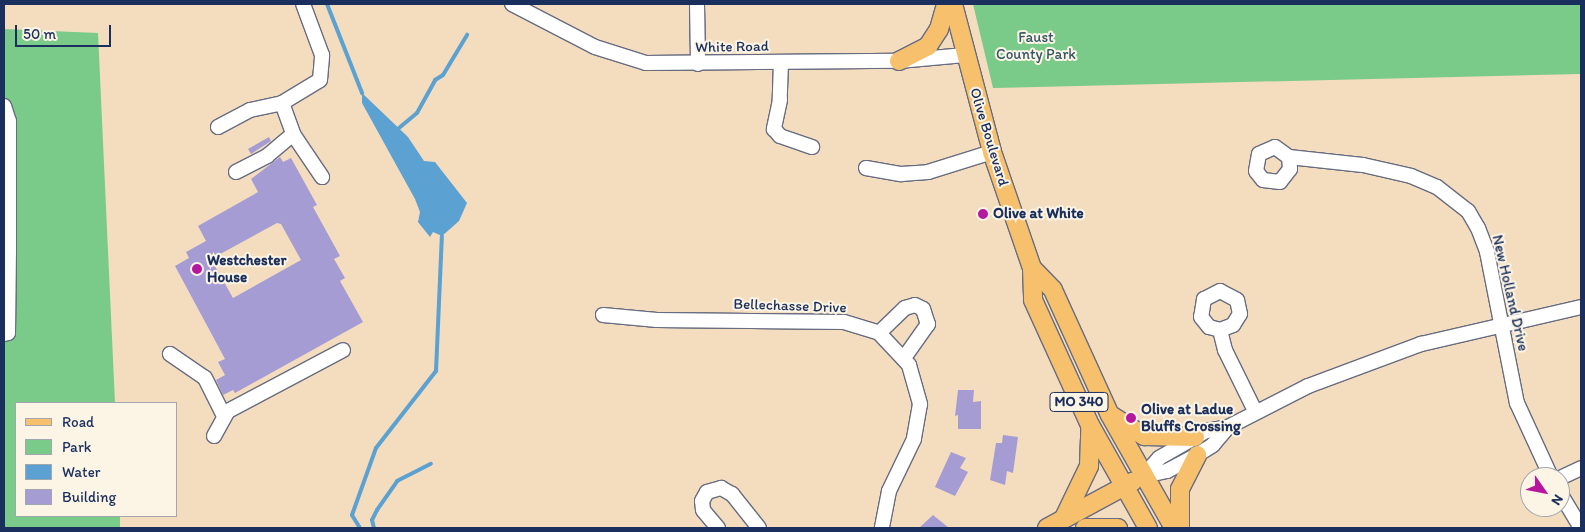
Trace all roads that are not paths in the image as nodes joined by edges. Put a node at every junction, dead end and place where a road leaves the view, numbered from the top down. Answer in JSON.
{"nodes":[{"id":1,"x":304,"y":4,"type":"edge"},
{"id":2,"x":512,"y":4,"type":"edge"},
{"id":3,"x":697,"y":4,"type":"edge"},
{"id":4,"x":946,"y":4,"type":"edge"},
{"id":5,"x":953,"y":4,"type":"edge"},
{"id":6,"x":965,"y":54,"type":"junction"},
{"id":7,"x":899,"y":61,"type":"junction"},
{"id":8,"x":781,"y":62,"type":"junction"},
{"id":9,"x":698,"y":64,"type":"junction"},
{"id":10,"x":282,"y":103,"type":"junction"},
{"id":11,"x":4,"y":106,"type":"edge"},
{"id":12,"x":218,"y":127,"type":"dead end"},
{"id":13,"x":293,"y":134,"type":"junction"},
{"id":14,"x":812,"y":147,"type":"dead end"},
{"id":15,"x":992,"y":152,"type":"junction"},
{"id":16,"x":1289,"y":157,"type":"dead end"},
{"id":17,"x":866,"y":168,"type":"dead end"},
{"id":18,"x":236,"y":172,"type":"dead end"},
{"id":19,"x":322,"y":177,"type":"dead end"},
{"id":20,"x":1032,"y":268,"type":"junction"},
{"id":21,"x":1581,"y":307,"type":"edge"},
{"id":22,"x":603,"y":315,"type":"dead end"},
{"id":23,"x":1501,"y":324,"type":"junction"},
{"id":24,"x":1220,"y":330,"type":"dead end"},
{"id":25,"x":879,"y":333,"type":"junction"},
{"id":26,"x":7,"y":336,"type":"edge"},
{"id":27,"x":343,"y":350,"type":"dead end"},
{"id":28,"x":170,"y":354,"type":"dead end"},
{"id":29,"x":904,"y":358,"type":"junction"},
{"id":30,"x":1255,"y":411,"type":"junction"},
{"id":31,"x":1110,"y":415,"type":"junction"},
{"id":32,"x":224,"y":416,"type":"junction"},
{"id":33,"x":1090,"y":425,"type":"junction"},
{"id":34,"x":214,"y":436,"type":"dead end"},
{"id":35,"x":1196,"y":446,"type":"junction"},
{"id":36,"x":1547,"y":467,"type":"edge"},
{"id":37,"x":1143,"y":476,"type":"junction"},
{"id":38,"x":1123,"y":487,"type":"junction"},
{"id":39,"x":1570,"y":510,"type":"edge"},
{"id":40,"x":1064,"y":518,"type":"junction"},
{"id":41,"x":718,"y":528,"type":"edge"},
{"id":42,"x":759,"y":528,"type":"edge"},
{"id":43,"x":882,"y":528,"type":"edge"},
{"id":44,"x":1047,"y":528,"type":"edge"},
{"id":45,"x":1085,"y":528,"type":"edge"},
{"id":46,"x":1118,"y":528,"type":"edge"},
{"id":47,"x":1148,"y":528,"type":"edge"},
{"id":48,"x":1174,"y":528,"type":"edge"},
{"id":49,"x":1180,"y":528,"type":"edge"},
{"id":50,"x":1581,"y":528,"type":"edge"}],
"edges":[{"from":1,"to":10,"type":"street"},
{"from":2,"to":9,"type":"street","name":"White Road"},
{"from":3,"to":9,"type":"street"},
{"from":4,"to":7,"type":"main road"},
{"from":5,"to":6,"type":"main road","name":"Olive Boulevard","number":"MO 340"},
{"from":6,"to":7,"type":"street","name":"White Road"},
{"from":6,"to":15,"type":"main road","name":"Olive Boulevard","number":"MO 340"},
{"from":7,"to":8,"type":"street","name":"White Road"},
{"from":8,"to":9,"type":"street","name":"White Road"},
{"from":8,"to":14,"type":"street"},
{"from":10,"to":12,"type":"street"},
{"from":10,"to":13,"type":"street"},
{"from":11,"to":26,"type":"street"},
{"from":13,"to":18,"type":"street"},
{"from":13,"to":19,"type":"street"},
{"from":15,"to":17,"type":"street"},
{"from":15,"to":20,"type":"main road","name":"Olive Boulevard","number":"MO 340"},
{"from":16,"to":23,"type":"street","name":"New Holland Drive"},
{"from":20,"to":31,"type":"main road","name":"Olive Boulevard","number":"MO 340"},
{"from":20,"to":33,"type":"main road","name":"Olive Boulevard","number":"MO 340"},
{"from":21,"to":23,"type":"street"},
{"from":22,"to":25,"type":"street","name":"Bellechasse Drive"},
{"from":23,"to":30,"type":"street"},
{"from":23,"to":36,"type":"street","name":"New Holland Drive"},
{"from":24,"to":30,"type":"street"},
{"from":25,"to":29,"type":"street","name":"Bellechasse Drive"},
{"from":25,"to":29,"type":"street"},
{"from":27,"to":32,"type":"street"},
{"from":28,"to":32,"type":"street"},
{"from":29,"to":43,"type":"street","name":"Bellechasse Drive"},
{"from":30,"to":35,"type":"street"},
{"from":31,"to":35,"type":"main road"},
{"from":31,"to":37,"type":"main road","name":"Olive Boulevard","number":"MO 340"},
{"from":32,"to":34,"type":"street"},
{"from":33,"to":38,"type":"main road","name":"Olive Boulevard","number":"MO 340"},
{"from":33,"to":40,"type":"main road"},
{"from":35,"to":37,"type":"street"},
{"from":35,"to":49,"type":"main road"},
{"from":37,"to":38,"type":"main road"},
{"from":37,"to":48,"type":"main road","name":"Olive Boulevard","number":"MO 340"},
{"from":38,"to":40,"type":"main road"},
{"from":38,"to":47,"type":"main road","name":"Olive Boulevard","number":"MO 340"},
{"from":39,"to":50,"type":"street"},
{"from":40,"to":44,"type":"main road"},
{"from":41,"to":42,"type":"street"},
{"from":45,"to":46,"type":"main road"}]}
